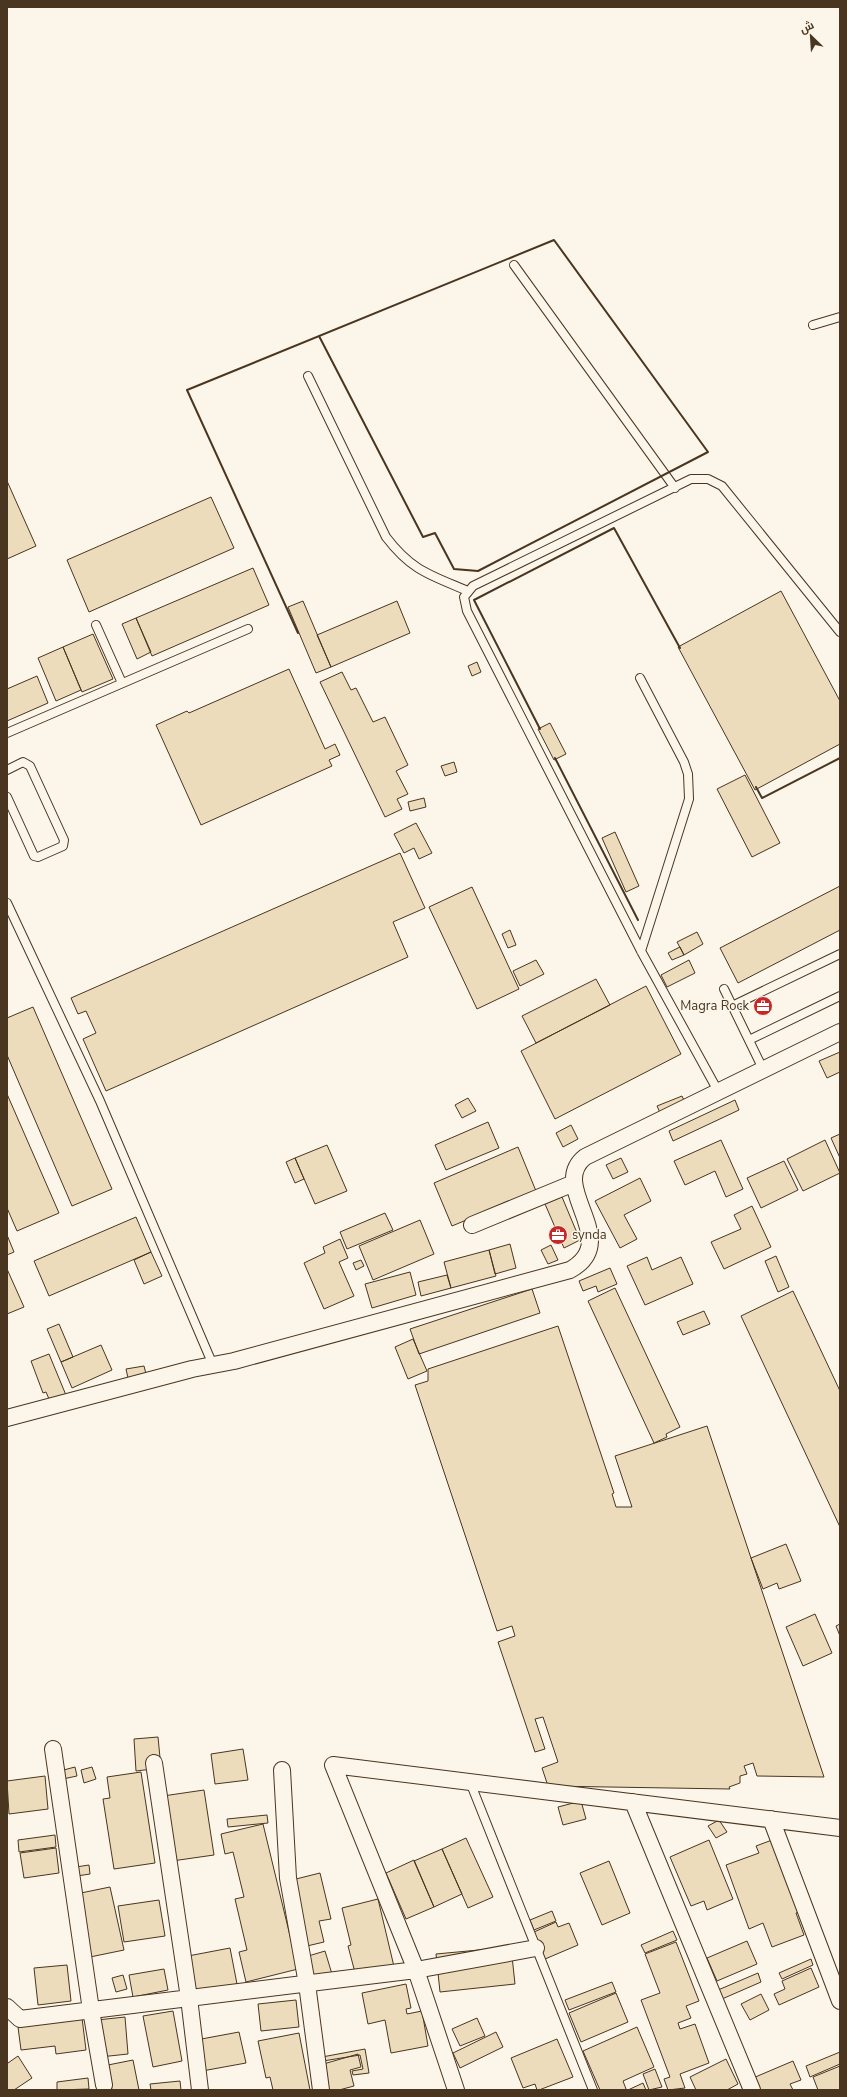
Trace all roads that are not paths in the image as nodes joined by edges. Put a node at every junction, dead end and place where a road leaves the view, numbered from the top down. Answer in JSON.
{"nodes":[{"id":1,"x":514,"y":265,"type":"dead end"},
{"id":2,"x":840,"y":317,"type":"edge"},
{"id":3,"x":813,"y":325,"type":"dead end"},
{"id":4,"x":308,"y":376,"type":"dead end"},
{"id":5,"x":675,"y":488,"type":"junction"},
{"id":6,"x":468,"y":591,"type":"junction"},
{"id":7,"x":96,"y":625,"type":"dead end"},
{"id":8,"x":248,"y":628,"type":"dead end"},
{"id":9,"x":840,"y":632,"type":"edge"},
{"id":10,"x":640,"y":678,"type":"dead end"},
{"id":11,"x":122,"y":683,"type":"junction"},
{"id":12,"x":7,"y":733,"type":"edge"},
{"id":13,"x":8,"y":768,"type":"edge"},
{"id":14,"x":7,"y":797,"type":"edge"},
{"id":15,"x":7,"y":902,"type":"edge"},
{"id":16,"x":641,"y":951,"type":"junction"},
{"id":17,"x":840,"y":954,"type":"edge"},
{"id":18,"x":724,"y":989,"type":"dead end"},
{"id":19,"x":840,"y":996,"type":"edge"},
{"id":20,"x":732,"y":1006,"type":"junction"},
{"id":21,"x":840,"y":1032,"type":"edge"},
{"id":22,"x":749,"y":1040,"type":"junction"},
{"id":23,"x":763,"y":1069,"type":"junction"},
{"id":24,"x":718,"y":1091,"type":"junction"},
{"id":25,"x":574,"y":1183,"type":"junction"},
{"id":26,"x":472,"y":1225,"type":"dead end"},
{"id":27,"x":213,"y":1365,"type":"junction"},
{"id":28,"x":7,"y":1418,"type":"edge"},
{"id":29,"x":53,"y":1749,"type":"dead end"},
{"id":30,"x":154,"y":1763,"type":"dead end"},
{"id":31,"x":282,"y":1770,"type":"dead end"},
{"id":32,"x":470,"y":1782,"type":"junction"},
{"id":33,"x":633,"y":1802,"type":"junction"},
{"id":34,"x":771,"y":1819,"type":"junction"},
{"id":35,"x":840,"y":1828,"type":"edge"},
{"id":36,"x":536,"y":1948,"type":"junction"},
{"id":37,"x":416,"y":1970,"type":"junction"},
{"id":38,"x":307,"y":1984,"type":"junction"},
{"id":39,"x":189,"y":1998,"type":"junction"},
{"id":40,"x":840,"y":2001,"type":"edge"},
{"id":41,"x":7,"y":2007,"type":"edge"},
{"id":42,"x":91,"y":2010,"type":"junction"},
{"id":43,"x":14,"y":2019,"type":"edge"},
{"id":44,"x":104,"y":2085,"type":"dead end"},
{"id":45,"x":200,"y":2090,"type":"edge"},
{"id":46,"x":321,"y":2090,"type":"edge"},
{"id":47,"x":456,"y":2090,"type":"edge"},
{"id":48,"x":593,"y":2090,"type":"edge"},
{"id":49,"x":752,"y":2090,"type":"edge"}],
"edges":[{"from":1,"to":5,"type":"lane"},
{"from":2,"to":3,"type":"lane"},
{"from":4,"to":6,"type":"lane"},
{"from":5,"to":6,"type":"lane"},
{"from":5,"to":9,"type":"lane"},
{"from":6,"to":16,"type":"lane"},
{"from":7,"to":11,"type":"lane"},
{"from":8,"to":11,"type":"lane"},
{"from":10,"to":16,"type":"lane"},
{"from":11,"to":12,"type":"lane"},
{"from":13,"to":14,"type":"lane"},
{"from":15,"to":27,"type":"lane"},
{"from":16,"to":24,"type":"lane"},
{"from":17,"to":20,"type":"lane"},
{"from":18,"to":20,"type":"lane"},
{"from":19,"to":22,"type":"lane"},
{"from":20,"to":22,"type":"lane"},
{"from":21,"to":23,"type":"street"},
{"from":22,"to":23,"type":"lane"},
{"from":23,"to":24,"type":"street"},
{"from":24,"to":25,"type":"street"},
{"from":25,"to":26,"type":"street"},
{"from":25,"to":27,"type":"street"},
{"from":27,"to":28,"type":"street"},
{"from":29,"to":42,"type":"street"},
{"from":30,"to":39,"type":"street"},
{"from":31,"to":38,"type":"street"},
{"from":32,"to":33,"type":"street"},
{"from":32,"to":36,"type":"lane"},
{"from":32,"to":37,"type":"street"},
{"from":33,"to":34,"type":"street"},
{"from":33,"to":49,"type":"street"},
{"from":34,"to":35,"type":"street"},
{"from":34,"to":40,"type":"street"},
{"from":36,"to":37,"type":"street"},
{"from":36,"to":48,"type":"lane"},
{"from":37,"to":38,"type":"street"},
{"from":37,"to":47,"type":"street"},
{"from":38,"to":39,"type":"street"},
{"from":38,"to":46,"type":"street"},
{"from":39,"to":42,"type":"street"},
{"from":39,"to":45,"type":"street"},
{"from":41,"to":43,"type":"street"},
{"from":42,"to":43,"type":"street"},
{"from":42,"to":44,"type":"street"}]}
